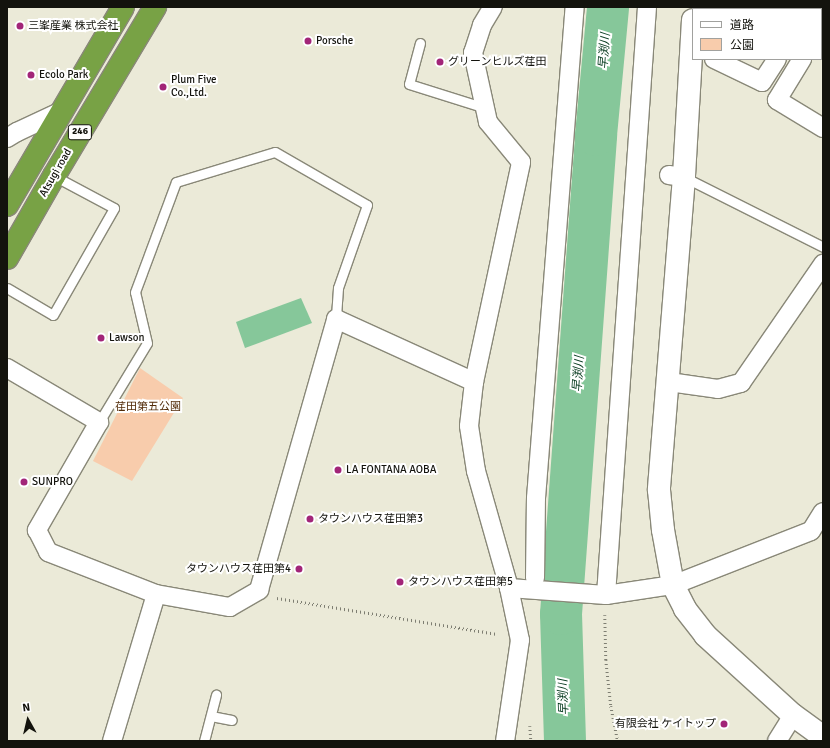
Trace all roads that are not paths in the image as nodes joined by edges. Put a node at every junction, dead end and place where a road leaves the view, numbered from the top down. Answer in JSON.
{"nodes":[{"id":1,"x":123,"y":7,"type":"edge"},
{"id":2,"x":155,"y":7,"type":"edge"},
{"id":3,"x":493,"y":7,"type":"edge"},
{"id":4,"x":575,"y":7,"type":"edge"},
{"id":5,"x":648,"y":7,"type":"edge"},
{"id":6,"x":420,"y":42,"type":"dead end"},
{"id":7,"x":692,"y":48,"type":"edge"},
{"id":8,"x":716,"y":60,"type":"edge"},
{"id":9,"x":776,"y":60,"type":"edge"},
{"id":10,"x":801,"y":60,"type":"edge"},
{"id":11,"x":485,"y":108,"type":"junction"},
{"id":12,"x":64,"y":110,"type":"junction"},
{"id":13,"x":823,"y":128,"type":"edge"},
{"id":14,"x":7,"y":138,"type":"edge"},
{"id":15,"x":54,"y":176,"type":"junction"},
{"id":16,"x":676,"y":176,"type":"junction"},
{"id":17,"x":7,"y":204,"type":"edge"},
{"id":18,"x":823,"y":247,"type":"edge"},
{"id":19,"x":823,"y":252,"type":"edge"},
{"id":20,"x":7,"y":258,"type":"edge"},
{"id":21,"x":823,"y":264,"type":"edge"},
{"id":22,"x":7,"y":288,"type":"edge"},
{"id":23,"x":336,"y":319,"type":"junction"},
{"id":24,"x":7,"y":368,"type":"edge"},
{"id":25,"x":474,"y":382,"type":"junction"},
{"id":26,"x":669,"y":382,"type":"junction"},
{"id":27,"x":99,"y":422,"type":"junction"},
{"id":28,"x":823,"y":512,"type":"edge"},
{"id":29,"x":535,"y":584,"type":"junction"},
{"id":30,"x":673,"y":585,"type":"junction"},
{"id":31,"x":509,"y":588,"type":"junction"},
{"id":32,"x":156,"y":594,"type":"junction"},
{"id":33,"x":606,"y":595,"type":"junction"},
{"id":34,"x":216,"y":695,"type":"dead end"},
{"id":35,"x":793,"y":715,"type":"junction"},
{"id":36,"x":211,"y":716,"type":"junction"},
{"id":37,"x":232,"y":720,"type":"dead end"},
{"id":38,"x":823,"y":737,"type":"edge"},
{"id":39,"x":112,"y":741,"type":"edge"},
{"id":40,"x":204,"y":741,"type":"edge"},
{"id":41,"x":505,"y":741,"type":"edge"},
{"id":42,"x":777,"y":741,"type":"edge"}],
"edges":[{"from":1,"to":12,"type":"highway","number":"246"},
{"from":2,"to":15,"type":"highway","name":"Atsugi road","number":"246"},
{"from":3,"to":11,"type":"street"},
{"from":4,"to":29,"type":"street"},
{"from":5,"to":33,"type":"street"},
{"from":6,"to":11,"type":"lane"},
{"from":7,"to":16,"type":"street"},
{"from":8,"to":9,"type":"street"},
{"from":10,"to":13,"type":"street"},
{"from":11,"to":25,"type":"street"},
{"from":12,"to":14,"type":"street"},
{"from":12,"to":17,"type":"highway","number":"246"},
{"from":15,"to":20,"type":"highway","name":"Atsugi road","number":"246"},
{"from":15,"to":22,"type":"lane"},
{"from":16,"to":18,"type":"lane"},
{"from":16,"to":26,"type":"street"},
{"from":19,"to":21,"type":"lane"},
{"from":21,"to":26,"type":"street"},
{"from":23,"to":25,"type":"street"},
{"from":23,"to":27,"type":"lane"},
{"from":23,"to":32,"type":"street"},
{"from":24,"to":27,"type":"street"},
{"from":25,"to":31,"type":"street"},
{"from":26,"to":30,"type":"street"},
{"from":27,"to":32,"type":"street"},
{"from":28,"to":30,"type":"street"},
{"from":29,"to":31,"type":"street"},
{"from":29,"to":33,"type":"street"},
{"from":30,"to":33,"type":"street"},
{"from":30,"to":35,"type":"street"},
{"from":31,"to":41,"type":"street"},
{"from":32,"to":39,"type":"street"},
{"from":34,"to":36,"type":"lane"},
{"from":35,"to":38,"type":"street"},
{"from":35,"to":42,"type":"street"},
{"from":36,"to":37,"type":"lane"},
{"from":36,"to":40,"type":"lane"}]}
